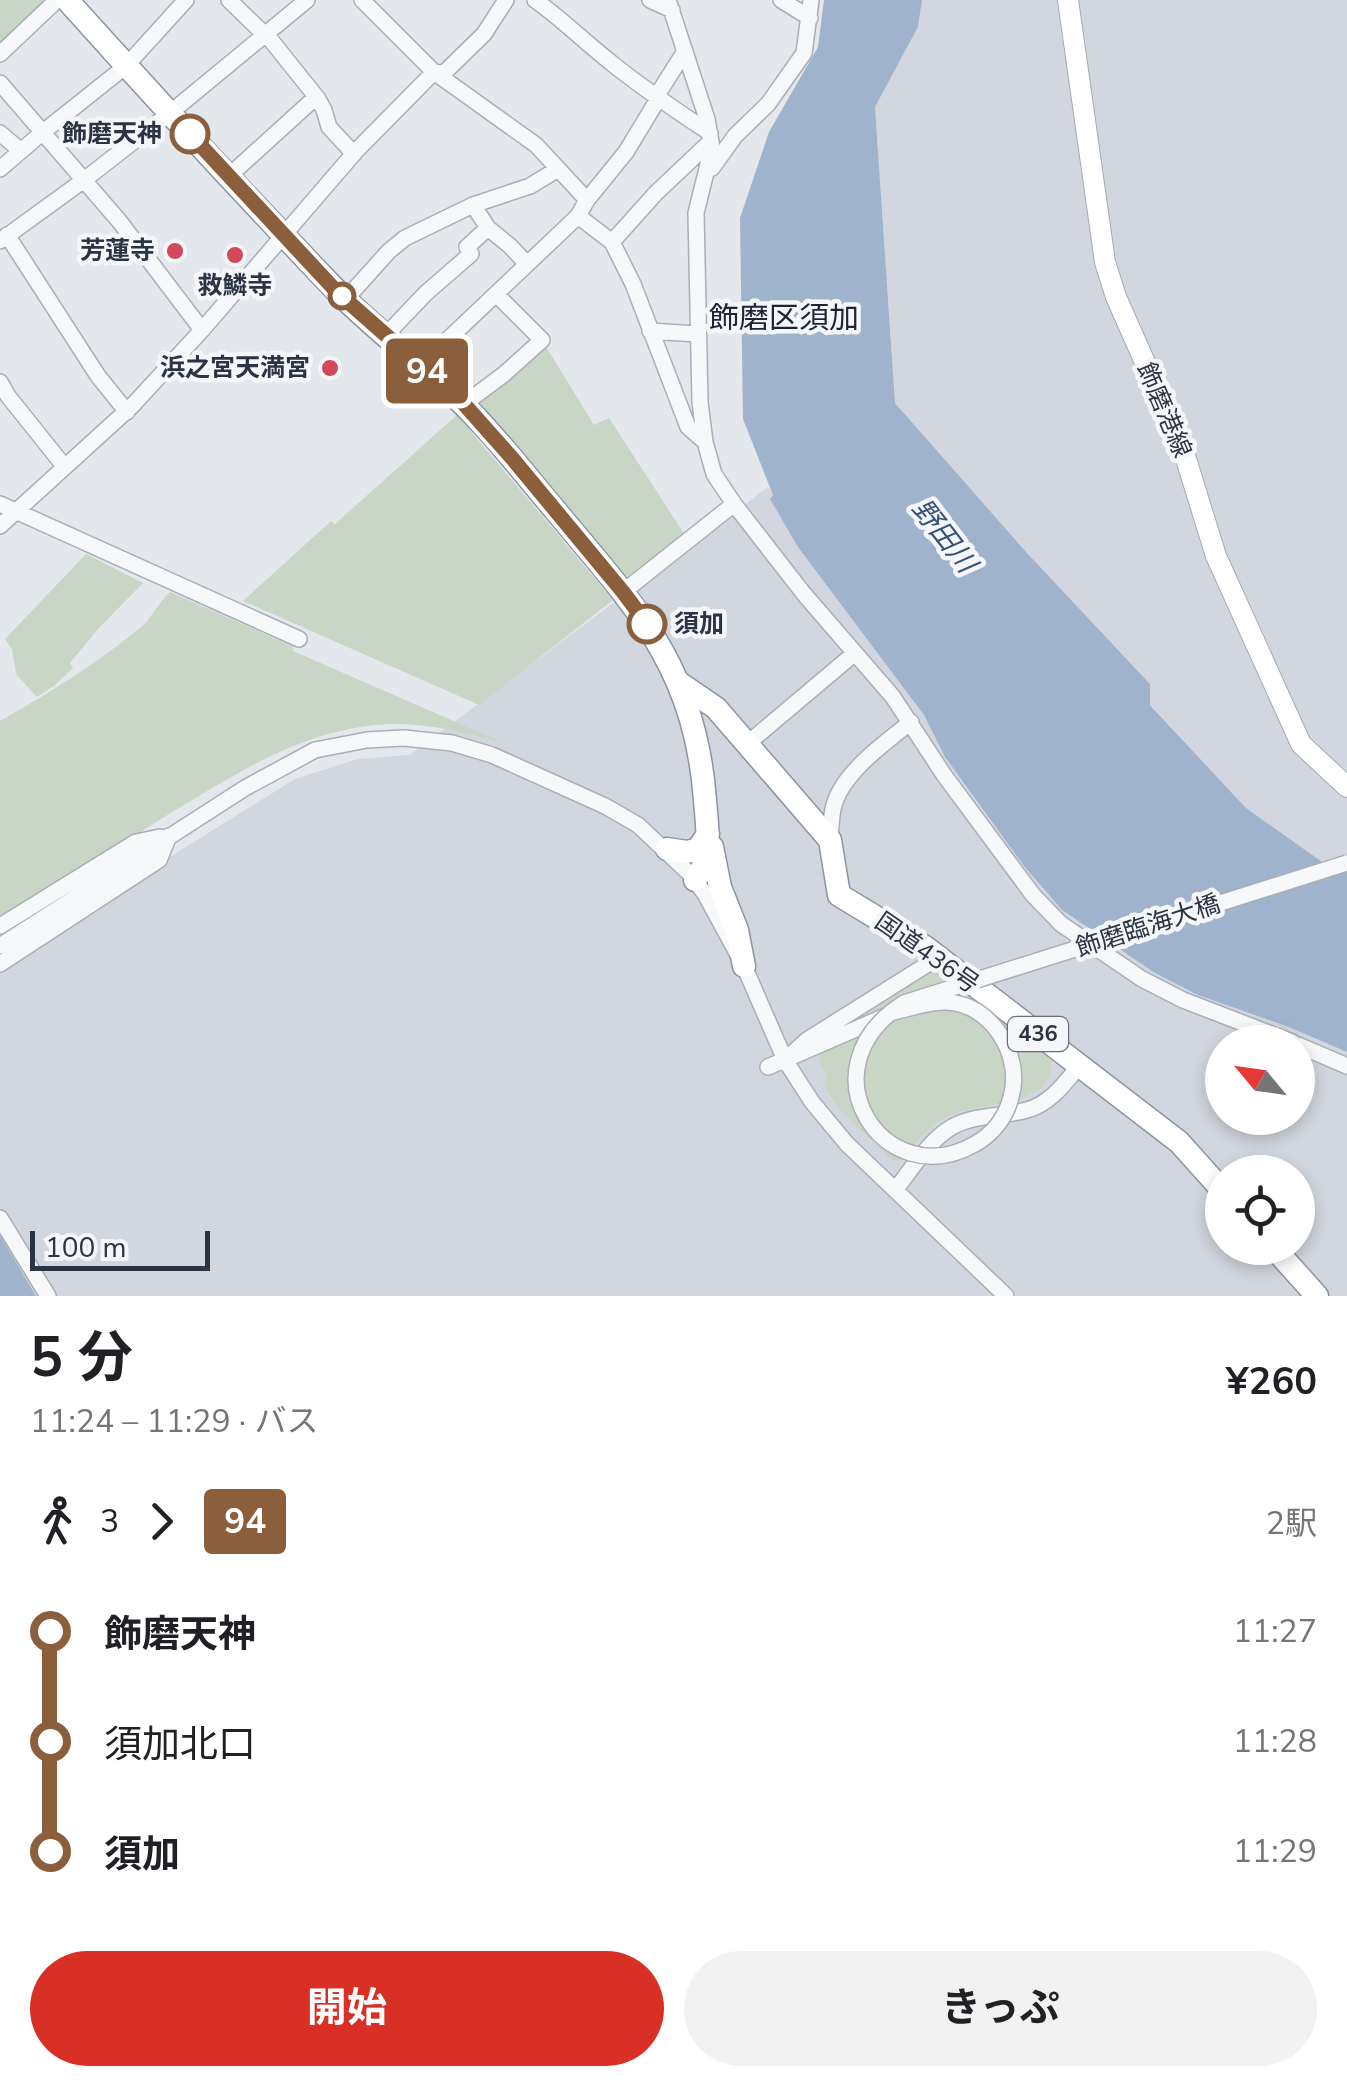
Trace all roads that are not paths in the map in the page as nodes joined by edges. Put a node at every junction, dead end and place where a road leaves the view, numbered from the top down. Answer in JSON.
{"nodes":[{"id":1,"x":57,"y":0,"type":"edge"},
{"id":2,"x":67,"y":0,"type":"edge"},
{"id":3,"x":186,"y":0,"type":"edge"},
{"id":4,"x":229,"y":0,"type":"edge"},
{"id":5,"x":307,"y":0,"type":"edge"},
{"id":6,"x":362,"y":0,"type":"edge"},
{"id":7,"x":506,"y":0,"type":"edge"},
{"id":8,"x":536,"y":0,"type":"edge"},
{"id":9,"x":650,"y":0,"type":"edge"},
{"id":10,"x":781,"y":0,"type":"edge"},
{"id":11,"x":811,"y":0,"type":"edge"},
{"id":12,"x":1068,"y":0,"type":"edge"},
{"id":13,"x":670,"y":5,"type":"edge"},
{"id":14,"x":810,"y":18,"type":"junction"},
{"id":15,"x":266,"y":34,"type":"junction"},
{"id":16,"x":684,"y":51,"type":"junction"},
{"id":17,"x":0,"y":54,"type":"edge"},
{"id":18,"x":126,"y":66,"type":"junction"},
{"id":19,"x":434,"y":72,"type":"junction"},
{"id":20,"x":0,"y":83,"type":"edge"},
{"id":21,"x":316,"y":97,"type":"junction"},
{"id":22,"x":657,"y":98,"type":"junction"},
{"id":23,"x":170,"y":113,"type":"junction"},
{"id":24,"x":0,"y":132,"type":"edge"},
{"id":25,"x":42,"y":132,"type":"junction"},
{"id":26,"x":711,"y":137,"type":"junction"},
{"id":27,"x":21,"y":151,"type":"junction"},
{"id":28,"x":354,"y":154,"type":"junction"},
{"id":29,"x":0,"y":169,"type":"edge"},
{"id":30,"x":558,"y":169,"type":"junction"},
{"id":31,"x":707,"y":175,"type":"junction"},
{"id":32,"x":229,"y":176,"type":"junction"},
{"id":33,"x":84,"y":180,"type":"junction"},
{"id":34,"x":588,"y":200,"type":"junction"},
{"id":35,"x":473,"y":205,"type":"junction"},
{"id":36,"x":578,"y":216,"type":"junction"},
{"id":37,"x":488,"y":228,"type":"junction"},
{"id":38,"x":283,"y":234,"type":"junction"},
{"id":39,"x":4,"y":238,"type":"edge"},
{"id":40,"x":612,"y":242,"type":"junction"},
{"id":41,"x":527,"y":264,"type":"junction"},
{"id":42,"x":497,"y":294,"type":"junction"},
{"id":43,"x":346,"y":300,"type":"junction"},
{"id":44,"x":202,"y":330,"type":"junction"},
{"id":45,"x":650,"y":331,"type":"junction"},
{"id":46,"x":697,"y":334,"type":"junction"},
{"id":47,"x":386,"y":336,"type":"junction"},
{"id":48,"x":421,"y":365,"type":"junction"},
{"id":49,"x":0,"y":382,"type":"edge"},
{"id":50,"x":464,"y":404,"type":"junction"},
{"id":51,"x":127,"y":412,"type":"junction"},
{"id":52,"x":705,"y":442,"type":"junction"},
{"id":53,"x":64,"y":466,"type":"junction"},
{"id":54,"x":734,"y":504,"type":"junction"},
{"id":55,"x":7,"y":508,"type":"edge"},
{"id":56,"x":0,"y":526,"type":"edge"},
{"id":57,"x":623,"y":592,"type":"junction"},
{"id":58,"x":300,"y":638,"type":"dead end"},
{"id":59,"x":855,"y":653,"type":"junction"},
{"id":60,"x":678,"y":682,"type":"junction"},
{"id":61,"x":911,"y":722,"type":"junction"},
{"id":62,"x":746,"y":744,"type":"junction"},
{"id":63,"x":1347,"y":786,"type":"edge"},
{"id":64,"x":708,"y":834,"type":"junction"},
{"id":65,"x":169,"y":836,"type":"junction"},
{"id":66,"x":830,"y":840,"type":"junction"},
{"id":67,"x":667,"y":850,"type":"junction"},
{"id":68,"x":1347,"y":863,"type":"edge"},
{"id":69,"x":695,"y":880,"type":"junction"},
{"id":70,"x":0,"y":926,"type":"edge"},
{"id":71,"x":0,"y":946,"type":"edge"},
{"id":72,"x":939,"y":957,"type":"junction"},
{"id":73,"x":0,"y":964,"type":"edge"},
{"id":74,"x":744,"y":966,"type":"junction"},
{"id":75,"x":1246,"y":1025,"type":"edge"},
{"id":76,"x":1315,"y":1052,"type":"edge"},
{"id":77,"x":785,"y":1060,"type":"junction"},
{"id":78,"x":1079,"y":1066,"type":"junction"},
{"id":79,"x":1347,"y":1066,"type":"edge"},
{"id":80,"x":768,"y":1067,"type":"dead end"},
{"id":81,"x":1205,"y":1171,"type":"edge"},
{"id":82,"x":895,"y":1190,"type":"junction"},
{"id":83,"x":0,"y":1218,"type":"edge"},
{"id":84,"x":1289,"y":1265,"type":"edge"},
{"id":85,"x":48,"y":1296,"type":"edge"},
{"id":86,"x":1006,"y":1296,"type":"edge"},
{"id":87,"x":1317,"y":1296,"type":"edge"}],
"edges":[{"from":1,"to":17,"type":"street"},
{"from":2,"to":18,"type":"highway"},
{"from":3,"to":18,"type":"street"},
{"from":4,"to":15,"type":"street"},
{"from":5,"to":15,"type":"street"},
{"from":6,"to":19,"type":"street"},
{"from":7,"to":19,"type":"street"},
{"from":8,"to":22,"type":"street"},
{"from":9,"to":13,"type":"street"},
{"from":10,"to":14,"type":"street"},
{"from":11,"to":14,"type":"street"},
{"from":12,"to":63,"type":"main road","name":"飾磨港線"},
{"from":13,"to":16,"type":"street"},
{"from":14,"to":31,"type":"street"},
{"from":15,"to":21,"type":"street"},
{"from":15,"to":23,"type":"street"},
{"from":16,"to":22,"type":"street"},
{"from":16,"to":26,"type":"street"},
{"from":18,"to":23,"type":"highway"},
{"from":18,"to":25,"type":"street"},
{"from":19,"to":28,"type":"street"},
{"from":19,"to":30,"type":"street"},
{"from":20,"to":25,"type":"street"},
{"from":21,"to":28,"type":"street"},
{"from":21,"to":32,"type":"street"},
{"from":22,"to":26,"type":"street"},
{"from":22,"to":34,"type":"street"},
{"from":23,"to":32,"type":"highway"},
{"from":23,"to":33,"type":"street"},
{"from":24,"to":27,"type":"street"},
{"from":25,"to":27,"type":"street"},
{"from":25,"to":33,"type":"street"},
{"from":26,"to":31,"type":"street"},
{"from":26,"to":40,"type":"street"},
{"from":27,"to":29,"type":"street"},
{"from":28,"to":38,"type":"street"},
{"from":30,"to":34,"type":"street"},
{"from":30,"to":35,"type":"street"},
{"from":31,"to":46,"type":"street"},
{"from":32,"to":38,"type":"highway"},
{"from":33,"to":39,"type":"street"},
{"from":33,"to":44,"type":"street"},
{"from":34,"to":36,"type":"street"},
{"from":35,"to":37,"type":"street"},
{"from":35,"to":43,"type":"street"},
{"from":36,"to":40,"type":"street"},
{"from":36,"to":41,"type":"street"},
{"from":37,"to":41,"type":"street"},
{"from":37,"to":47,"type":"street"},
{"from":38,"to":43,"type":"highway"},
{"from":38,"to":44,"type":"street"},
{"from":39,"to":51,"type":"street"},
{"from":40,"to":45,"type":"street"},
{"from":41,"to":42,"type":"street"},
{"from":42,"to":48,"type":"street"},
{"from":42,"to":50,"type":"street"},
{"from":43,"to":47,"type":"highway"},
{"from":44,"to":51,"type":"street"},
{"from":45,"to":46,"type":"street"},
{"from":45,"to":52,"type":"street"},
{"from":46,"to":52,"type":"street"},
{"from":47,"to":48,"type":"highway"},
{"from":48,"to":50,"type":"highway"},
{"from":49,"to":53,"type":"street"},
{"from":50,"to":57,"type":"highway"},
{"from":51,"to":53,"type":"street"},
{"from":52,"to":54,"type":"street"},
{"from":53,"to":55,"type":"street"},
{"from":54,"to":57,"type":"street"},
{"from":54,"to":59,"type":"street"},
{"from":55,"to":56,"type":"street"},
{"from":55,"to":58,"type":"street"},
{"from":57,"to":60,"type":"highway"},
{"from":59,"to":61,"type":"street"},
{"from":59,"to":62,"type":"street"},
{"from":60,"to":62,"type":"highway"},
{"from":60,"to":64,"type":"highway"},
{"from":61,"to":66,"type":"street"},
{"from":61,"to":75,"type":"street"},
{"from":62,"to":66,"type":"highway"},
{"from":64,"to":67,"type":"highway"},
{"from":64,"to":69,"type":"highway"},
{"from":64,"to":74,"type":"highway"},
{"from":65,"to":67,"type":"street"},
{"from":65,"to":70,"type":"street"},
{"from":65,"to":71,"type":"street"},
{"from":65,"to":73,"type":"street"},
{"from":66,"to":72,"type":"highway","name":"国道436号","number":"436"},
{"from":67,"to":69,"type":"street"},
{"from":68,"to":77,"type":"street","name":"飾磨臨海大橋","bridge":true},
{"from":69,"to":74,"type":"street"},
{"from":72,"to":77,"type":"street"},
{"from":72,"to":78,"type":"highway","name":"国道436号","number":"436"},
{"from":74,"to":77,"type":"street"},
{"from":76,"to":79,"type":"street"},
{"from":77,"to":80,"type":"street"},
{"from":77,"to":82,"type":"street"},
{"from":78,"to":81,"type":"highway","name":"国道436号","number":"436"},
{"from":78,"to":82,"type":"street"},
{"from":82,"to":86,"type":"street"},
{"from":83,"to":85,"type":"street"},
{"from":84,"to":87,"type":"highway"}]}
